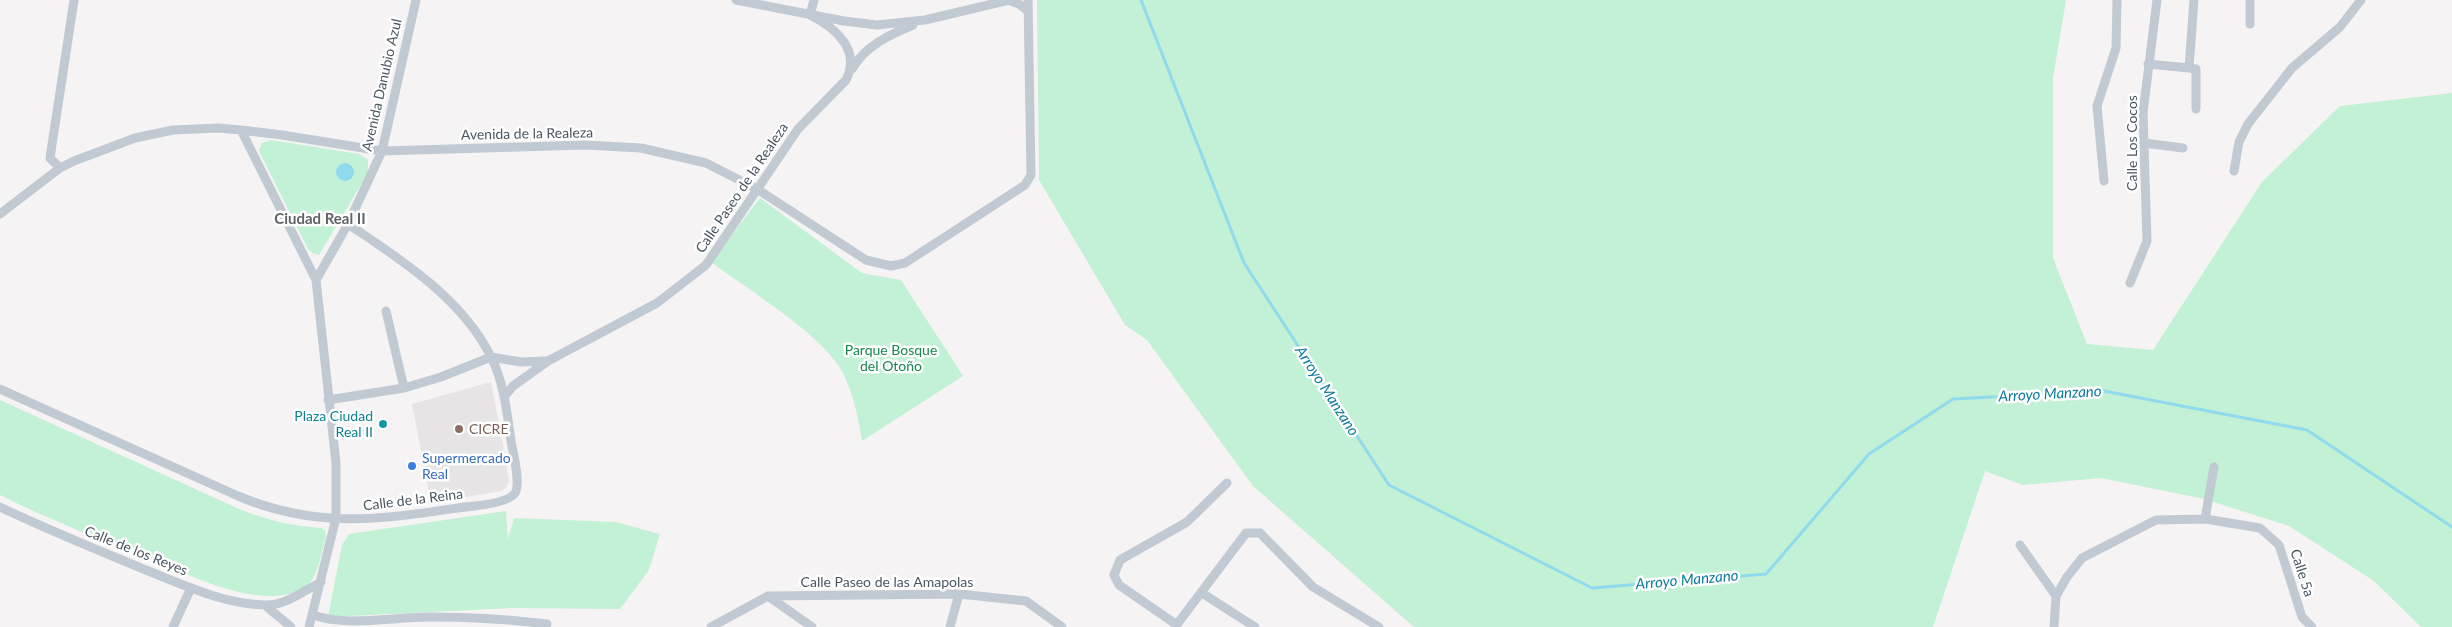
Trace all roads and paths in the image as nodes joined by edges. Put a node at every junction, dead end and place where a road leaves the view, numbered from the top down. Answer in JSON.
{"nodes":[{"id":1,"x":74,"y":0,"type":"edge"},
{"id":2,"x":410,"y":0,"type":"edge"},
{"id":3,"x":416,"y":0,"type":"edge"},
{"id":4,"x":736,"y":0,"type":"edge"},
{"id":5,"x":814,"y":0,"type":"edge"},
{"id":6,"x":1008,"y":0,"type":"edge"},
{"id":7,"x":1028,"y":0,"type":"edge"},
{"id":8,"x":2117,"y":0,"type":"edge"},
{"id":9,"x":2157,"y":0,"type":"edge"},
{"id":10,"x":2194,"y":0,"type":"edge"},
{"id":11,"x":2250,"y":0,"type":"edge"},
{"id":12,"x":2361,"y":0,"type":"edge"},
{"id":13,"x":414,"y":10,"type":"junction"},
{"id":14,"x":1028,"y":11,"type":"junction"},
{"id":15,"x":810,"y":15,"type":"junction"},
{"id":16,"x":925,"y":20,"type":"junction"},
{"id":17,"x":2250,"y":24,"type":"dead end"},
{"id":18,"x":2148,"y":64,"type":"junction"},
{"id":19,"x":2189,"y":68,"type":"junction"},
{"id":20,"x":846,"y":80,"type":"junction"},
{"id":21,"x":2196,"y":109,"type":"dead end"},
{"id":22,"x":240,"y":130,"type":"junction"},
{"id":23,"x":2144,"y":144,"type":"junction"},
{"id":24,"x":2183,"y":148,"type":"dead end"},
{"id":25,"x":382,"y":151,"type":"junction"},
{"id":26,"x":60,"y":168,"type":"junction"},
{"id":27,"x":2234,"y":171,"type":"dead end"},
{"id":28,"x":2104,"y":181,"type":"dead end"},
{"id":29,"x":757,"y":189,"type":"junction"},
{"id":30,"x":0,"y":214,"type":"edge"},
{"id":31,"x":348,"y":224,"type":"junction"},
{"id":32,"x":316,"y":280,"type":"junction"},
{"id":33,"x":2130,"y":283,"type":"dead end"},
{"id":34,"x":386,"y":311,"type":"dead end"},
{"id":35,"x":491,"y":357,"type":"junction"},
{"id":36,"x":548,"y":361,"type":"junction"},
{"id":37,"x":404,"y":388,"type":"junction"},
{"id":38,"x":0,"y":389,"type":"edge"},
{"id":39,"x":504,"y":397,"type":"junction"},
{"id":40,"x":328,"y":400,"type":"junction"},
{"id":41,"x":2214,"y":467,"type":"dead end"},
{"id":42,"x":1227,"y":483,"type":"dead end"},
{"id":43,"x":0,"y":507,"type":"edge"},
{"id":44,"x":336,"y":518,"type":"junction"},
{"id":45,"x":2205,"y":519,"type":"junction"},
{"id":46,"x":2020,"y":545,"type":"dead end"},
{"id":47,"x":321,"y":582,"type":"junction"},
{"id":48,"x":191,"y":588,"type":"junction"},
{"id":49,"x":1202,"y":593,"type":"junction"},
{"id":50,"x":960,"y":594,"type":"junction"},
{"id":51,"x":768,"y":596,"type":"junction"},
{"id":52,"x":2056,"y":596,"type":"junction"},
{"id":53,"x":266,"y":606,"type":"junction"},
{"id":54,"x":313,"y":615,"type":"junction"},
{"id":55,"x":547,"y":624,"type":"dead end"},
{"id":56,"x":1176,"y":626,"type":"edge"},
{"id":57,"x":173,"y":627,"type":"edge"},
{"id":58,"x":291,"y":627,"type":"edge"},
{"id":59,"x":309,"y":627,"type":"edge"},
{"id":60,"x":711,"y":627,"type":"edge"},
{"id":61,"x":812,"y":627,"type":"edge"},
{"id":62,"x":950,"y":627,"type":"edge"},
{"id":63,"x":1062,"y":627,"type":"edge"},
{"id":64,"x":1255,"y":627,"type":"edge"},
{"id":65,"x":1379,"y":627,"type":"edge"},
{"id":66,"x":2054,"y":627,"type":"edge"},
{"id":67,"x":2312,"y":627,"type":"edge"}],
"edges":[{"from":1,"to":26,"type":"street"},
{"from":2,"to":13,"type":"street"},
{"from":3,"to":13,"type":"street","name":"Avenida Danubio Azul"},
{"from":4,"to":15,"type":"street"},
{"from":5,"to":15,"type":"street"},
{"from":6,"to":14,"type":"street"},
{"from":6,"to":16,"type":"street"},
{"from":7,"to":14,"type":"street"},
{"from":8,"to":28,"type":"street"},
{"from":9,"to":18,"type":"street","name":"Calle Los Cocos"},
{"from":10,"to":19,"type":"street"},
{"from":11,"to":17,"type":"street"},
{"from":12,"to":27,"type":"street"},
{"from":13,"to":25,"type":"street","name":"Avenida Danubio Azul"},
{"from":14,"to":29,"type":"street","name":"Avenida de la Realeza"},
{"from":15,"to":16,"type":"street"},
{"from":15,"to":20,"type":"street"},
{"from":16,"to":20,"type":"street","name":"Calle Paseo de la Realeza"},
{"from":18,"to":19,"type":"street"},
{"from":18,"to":23,"type":"street","name":"Calle Los Cocos"},
{"from":19,"to":21,"type":"street"},
{"from":20,"to":29,"type":"street","name":"Calle Paseo de la Realeza"},
{"from":22,"to":25,"type":"street","name":"Avenida de la Realeza"},
{"from":22,"to":26,"type":"street","name":"Avenida de la Realeza"},
{"from":22,"to":32,"type":"street"},
{"from":23,"to":24,"type":"street"},
{"from":23,"to":33,"type":"street","name":"Calle Los Cocos"},
{"from":25,"to":29,"type":"street","name":"Avenida de la Realeza"},
{"from":25,"to":31,"type":"street","name":"Avenida Danubio Azul"},
{"from":26,"to":30,"type":"street","name":"Avenida de la Realeza"},
{"from":29,"to":36,"type":"street","name":"Calle Paseo de la Realeza"},
{"from":31,"to":32,"type":"street","name":"Avenida Danubio Azul"},
{"from":31,"to":35,"type":"street","name":"Calle de la Reina"},
{"from":32,"to":40,"type":"street"},
{"from":34,"to":37,"type":"street"},
{"from":35,"to":36,"type":"street","name":"Calle Paseo de la Realeza"},
{"from":35,"to":37,"type":"street"},
{"from":35,"to":39,"type":"street","name":"Calle de la Reina"},
{"from":36,"to":39,"type":"street","name":"Calle Paseo de la Realeza"},
{"from":37,"to":40,"type":"street"},
{"from":38,"to":44,"type":"street","name":"Calle de la Reina"},
{"from":39,"to":44,"type":"street","name":"Calle de la Reina"},
{"from":40,"to":44,"type":"street"},
{"from":41,"to":45,"type":"street"},
{"from":42,"to":56,"type":"street"},
{"from":43,"to":48,"type":"street","name":"Calle de los Reyes"},
{"from":44,"to":47,"type":"street"},
{"from":45,"to":52,"type":"street","name":"Calle 5a"},
{"from":45,"to":67,"type":"street","name":"Calle 5a"},
{"from":46,"to":52,"type":"street"},
{"from":47,"to":53,"type":"street","name":"Calle de los Reyes"},
{"from":47,"to":54,"type":"street"},
{"from":48,"to":53,"type":"street","name":"Calle de los Reyes"},
{"from":48,"to":57,"type":"street"},
{"from":49,"to":56,"type":"street"},
{"from":49,"to":64,"type":"street"},
{"from":49,"to":65,"type":"street"},
{"from":50,"to":51,"type":"street","name":"Calle Paseo de las Amapolas"},
{"from":50,"to":62,"type":"street"},
{"from":50,"to":63,"type":"street","name":"Calle Paseo de las Amapolas"},
{"from":51,"to":60,"type":"street","name":"Calle Paseo de las Amapolas"},
{"from":51,"to":61,"type":"street"},
{"from":52,"to":66,"type":"street"},
{"from":53,"to":58,"type":"street"},
{"from":54,"to":55,"type":"street"},
{"from":54,"to":59,"type":"street"}]}
